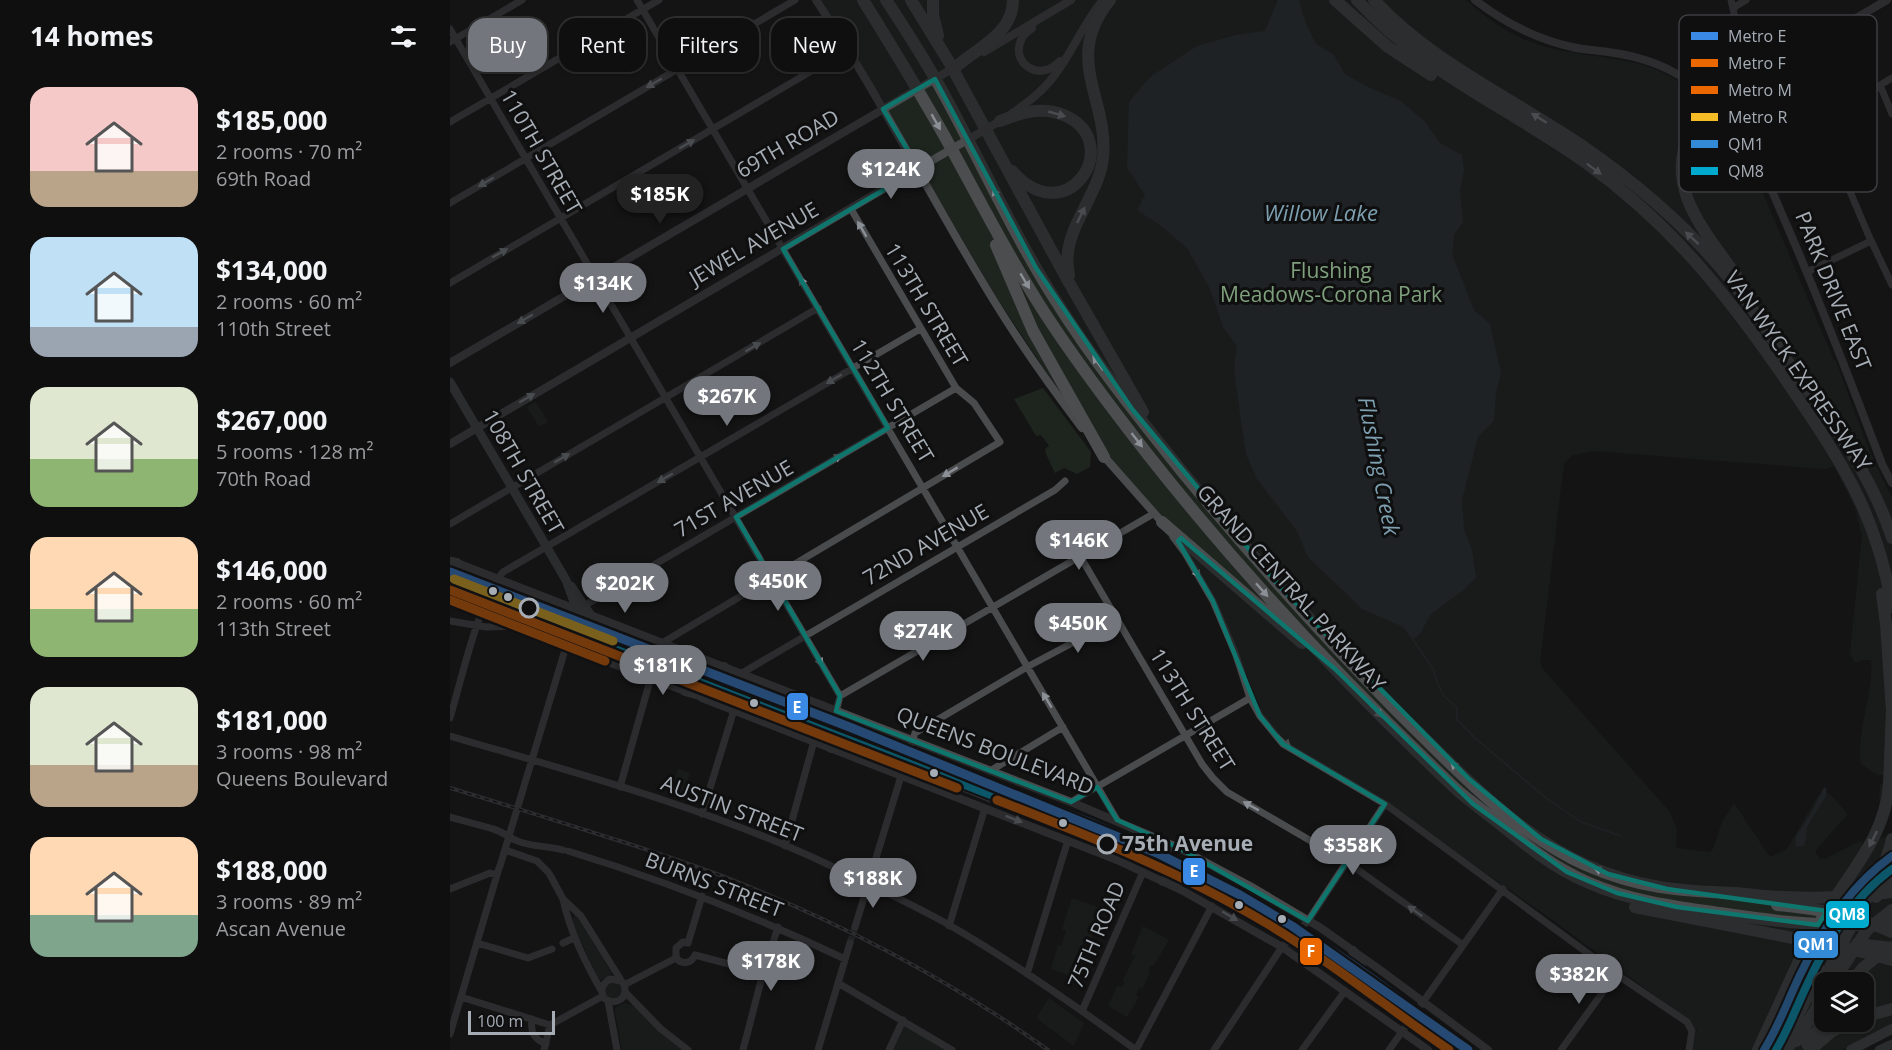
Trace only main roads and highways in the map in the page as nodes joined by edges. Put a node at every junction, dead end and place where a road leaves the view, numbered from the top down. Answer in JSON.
{"nodes":[{"id":1,"x":863,"y":0,"type":"edge"},
{"id":2,"x":886,"y":0,"type":"edge"},
{"id":3,"x":911,"y":0,"type":"edge"},
{"id":4,"x":933,"y":0,"type":"edge"},
{"id":5,"x":1013,"y":0,"type":"edge"},
{"id":6,"x":1110,"y":0,"type":"edge"},
{"id":7,"x":1335,"y":0,"type":"edge"},
{"id":8,"x":1357,"y":0,"type":"edge"},
{"id":9,"x":1374,"y":0,"type":"edge"},
{"id":10,"x":953,"y":64,"type":"junction"},
{"id":11,"x":1492,"y":104,"type":"junction"},
{"id":12,"x":1000,"y":121,"type":"road end"},
{"id":13,"x":997,"y":149,"type":"junction"},
{"id":14,"x":965,"y":175,"type":"junction"},
{"id":15,"x":1685,"y":192,"type":"edge"},
{"id":16,"x":1074,"y":290,"type":"junction"},
{"id":17,"x":450,"y":382,"type":"edge"},
{"id":18,"x":1829,"y":418,"type":"junction"},
{"id":19,"x":1104,"y":457,"type":"road end"},
{"id":20,"x":1172,"y":459,"type":"junction"},
{"id":21,"x":1861,"y":499,"type":"junction"},
{"id":22,"x":1157,"y":518,"type":"road end"},
{"id":23,"x":1892,"y":538,"type":"edge"},
{"id":24,"x":450,"y":574,"type":"edge"},
{"id":25,"x":450,"y":587,"type":"edge"},
{"id":26,"x":1892,"y":608,"type":"edge"},
{"id":27,"x":584,"y":610,"type":"road end"},
{"id":28,"x":724,"y":667,"type":"road end"},
{"id":29,"x":1335,"y":669,"type":"junction"},
{"id":30,"x":685,"y":691,"type":"road end"},
{"id":31,"x":735,"y":698,"type":"junction"},
{"id":32,"x":778,"y":701,"type":"junction"},
{"id":33,"x":1892,"y":711,"type":"edge"},
{"id":34,"x":789,"y":719,"type":"junction"},
{"id":35,"x":831,"y":748,"type":"road end"},
{"id":36,"x":906,"y":758,"type":"junction"},
{"id":37,"x":1473,"y":804,"type":"junction"},
{"id":38,"x":1892,"y":839,"type":"edge"},
{"id":39,"x":1133,"y":840,"type":"junction"},
{"id":40,"x":1179,"y":848,"type":"road end"},
{"id":41,"x":1892,"y":856,"type":"edge"},
{"id":42,"x":1887,"y":873,"type":"edge"},
{"id":43,"x":1163,"y":881,"type":"road end"},
{"id":44,"x":1190,"y":882,"type":"junction"},
{"id":45,"x":1892,"y":882,"type":"edge"},
{"id":46,"x":1695,"y":892,"type":"junction"},
{"id":47,"x":1892,"y":892,"type":"edge"},
{"id":48,"x":1737,"y":893,"type":"junction"},
{"id":49,"x":1892,"y":909,"type":"edge"},
{"id":50,"x":1701,"y":910,"type":"junction"},
{"id":51,"x":1892,"y":923,"type":"edge"},
{"id":52,"x":1892,"y":932,"type":"edge"},
{"id":53,"x":1888,"y":947,"type":"edge"},
{"id":54,"x":1353,"y":951,"type":"road end"},
{"id":55,"x":1892,"y":960,"type":"edge"},
{"id":56,"x":1328,"y":965,"type":"junction"},
{"id":57,"x":1819,"y":970,"type":"edge"},
{"id":58,"x":1860,"y":972,"type":"edge"},
{"id":59,"x":1369,"y":976,"type":"junction"},
{"id":60,"x":1345,"y":991,"type":"road end"},
{"id":61,"x":1892,"y":1009,"type":"edge"},
{"id":62,"x":1814,"y":1013,"type":"edge"},
{"id":63,"x":1874,"y":1014,"type":"edge"},
{"id":64,"x":1892,"y":1029,"type":"edge"},
{"id":65,"x":1816,"y":1032,"type":"edge"},
{"id":66,"x":1831,"y":1032,"type":"edge"},
{"id":67,"x":1872,"y":1039,"type":"junction"},
{"id":68,"x":1892,"y":1044,"type":"edge"},
{"id":69,"x":1447,"y":1050,"type":"edge"},
{"id":70,"x":1469,"y":1050,"type":"edge"},
{"id":71,"x":1758,"y":1050,"type":"edge"},
{"id":72,"x":1764,"y":1050,"type":"edge"},
{"id":73,"x":1772,"y":1050,"type":"edge"},
{"id":74,"x":1787,"y":1050,"type":"edge"},
{"id":75,"x":1803,"y":1050,"type":"edge"},
{"id":76,"x":1810,"y":1050,"type":"edge"},
{"id":77,"x":1851,"y":1050,"type":"edge"},
{"id":78,"x":1857,"y":1050,"type":"edge"},
{"id":79,"x":1879,"y":1050,"type":"edge"}],
"edges":[{"from":1,"to":14,"type":"highway","name":"GRAND CENTRAL PARKWAY","one_way":true},
{"from":20,"to":2,"type":"highway","name":"GRAND CENTRAL PARKWAY","one_way":true},
{"from":3,"to":10,"type":"highway"},
{"from":4,"to":10,"type":"highway"},
{"from":5,"to":10,"type":"highway"},
{"from":16,"to":6,"type":"highway","one_way":true},
{"from":7,"to":11,"type":"highway"},
{"from":8,"to":11,"type":"highway","name":"VAN WYCK EXPRESSWAY"},
{"from":18,"to":9,"type":"highway","name":"VAN WYCK EXPRESSWAY","one_way":true},
{"from":10,"to":13,"type":"highway"},
{"from":11,"to":21,"type":"highway","name":"VAN WYCK EXPRESSWAY","one_way":true},
{"from":12,"to":13,"type":"highway","one_way":true},
{"from":13,"to":16,"type":"highway"},
{"from":14,"to":19,"type":"highway"},
{"from":14,"to":29,"type":"highway","name":"GRAND CENTRAL PARKWAY","one_way":true},
{"from":15,"to":18,"type":"highway"},
{"from":16,"to":20,"type":"highway"},
{"from":17,"to":27,"type":"main road","name":"108TH STREET"},
{"from":18,"to":23,"type":"highway","name":"VAN WYCK EXPRESSWAY"},
{"from":46,"to":20,"type":"highway","name":"GRAND CENTRAL PARKWAY","one_way":true},
{"from":21,"to":26,"type":"highway","name":"VAN WYCK EXPRESSWAY"},
{"from":21,"to":33,"type":"highway"},
{"from":22,"to":29,"type":"highway"},
{"from":24,"to":32,"type":"main road","name":"QUEENS BOULEVARD"},
{"from":25,"to":31,"type":"main road","name":"QUEENS BOULEVARD"},
{"from":28,"to":32,"type":"main road"},
{"from":29,"to":37,"type":"highway","name":"GRAND CENTRAL PARKWAY","one_way":true},
{"from":30,"to":31,"type":"main road"},
{"from":31,"to":34,"type":"main road","name":"QUEENS BOULEVARD"},
{"from":32,"to":36,"type":"main road","name":"QUEENS BOULEVARD"},
{"from":33,"to":57,"type":"highway","one_way":true,"bridge":true},
{"from":34,"to":35,"type":"main road"},
{"from":34,"to":36,"type":"main road","name":"QUEENS BOULEVARD"},
{"from":36,"to":39,"type":"main road","name":"QUEENS BOULEVARD"},
{"from":36,"to":44,"type":"main road","name":"QUEENS BOULEVARD"},
{"from":37,"to":50,"type":"highway","name":"GRAND CENTRAL PARKWAY"},
{"from":37,"to":55,"type":"highway"},
{"from":38,"to":42,"type":"highway","bridge":true},
{"from":39,"to":40,"type":"main road"},
{"from":39,"to":59,"type":"main road","name":"QUEENS BOULEVARD"},
{"from":41,"to":57,"type":"main road","bridge":true},
{"from":42,"to":57,"type":"highway","bridge":true},
{"from":43,"to":44,"type":"main road"},
{"from":44,"to":56,"type":"main road","name":"QUEENS BOULEVARD"},
{"from":45,"to":48,"type":"highway"},
{"from":46,"to":48,"type":"highway","name":"GRAND CENTRAL PARKWAY"},
{"from":46,"to":52,"type":"highway"},
{"from":47,"to":48,"type":"highway","name":"GRAND CENTRAL PARKWAY"},
{"from":49,"to":57,"type":"highway","bridge":true},
{"from":50,"to":51,"type":"highway","name":"GRAND CENTRAL PARKWAY","bridge":true},
{"from":50,"to":53,"type":"highway"},
{"from":53,"to":58,"type":"highway","bridge":true},
{"from":54,"to":59,"type":"main road"},
{"from":56,"to":60,"type":"main road"},
{"from":56,"to":69,"type":"main road","name":"QUEENS BOULEVARD"},
{"from":57,"to":71,"type":"highway"},
{"from":57,"to":72,"type":"main road"},
{"from":57,"to":73,"type":"highway"},
{"from":57,"to":74,"type":"highway"},
{"from":59,"to":70,"type":"main road","name":"QUEENS BOULEVARD"},
{"from":61,"to":63,"type":"highway"},
{"from":62,"to":74,"type":"highway"},
{"from":64,"to":67,"type":"main road"},
{"from":65,"to":75,"type":"highway"},
{"from":66,"to":76,"type":"highway"},
{"from":67,"to":77,"type":"main road"},
{"from":67,"to":78,"type":"main road"},
{"from":68,"to":79,"type":"main road"}]}
